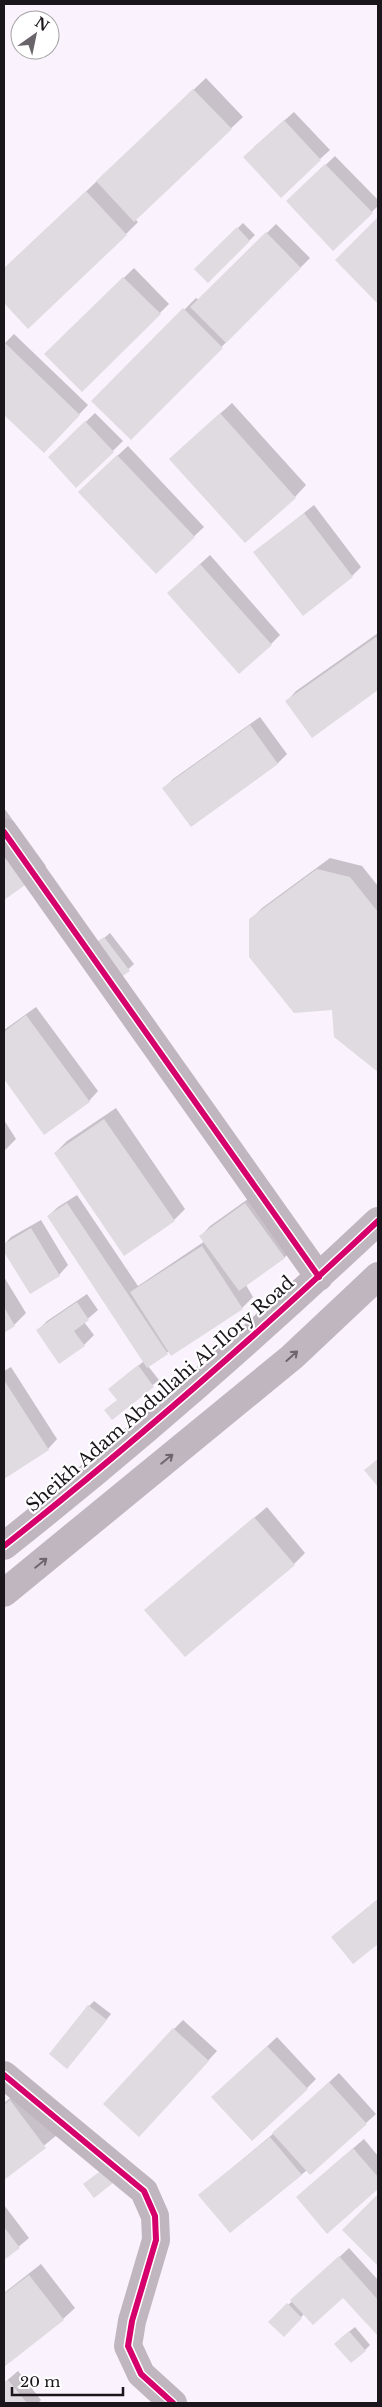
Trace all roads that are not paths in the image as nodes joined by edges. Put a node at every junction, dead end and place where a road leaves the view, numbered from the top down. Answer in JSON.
{"nodes":[{"id":1,"x":4,"y":832,"type":"edge"},
{"id":2,"x":378,"y":1221,"type":"edge"},
{"id":3,"x":378,"y":1276,"type":"edge"},
{"id":4,"x":319,"y":1277,"type":"junction"},
{"id":5,"x":4,"y":1546,"type":"edge"},
{"id":6,"x":4,"y":1594,"type":"edge"},
{"id":7,"x":4,"y":2075,"type":"edge"},
{"id":8,"x":173,"y":2403,"type":"edge"}],
"edges":[{"from":1,"to":4,"type":"street"},
{"from":2,"to":4,"type":"street","name":"Sheikh Adam Abdullahi Al-Ilory Road"},
{"from":6,"to":3,"type":"street","one_way":true},
{"from":4,"to":5,"type":"street","name":"Sheikh Adam Abdullahi Al-Ilory Road"},
{"from":7,"to":8,"type":"street"}]}
